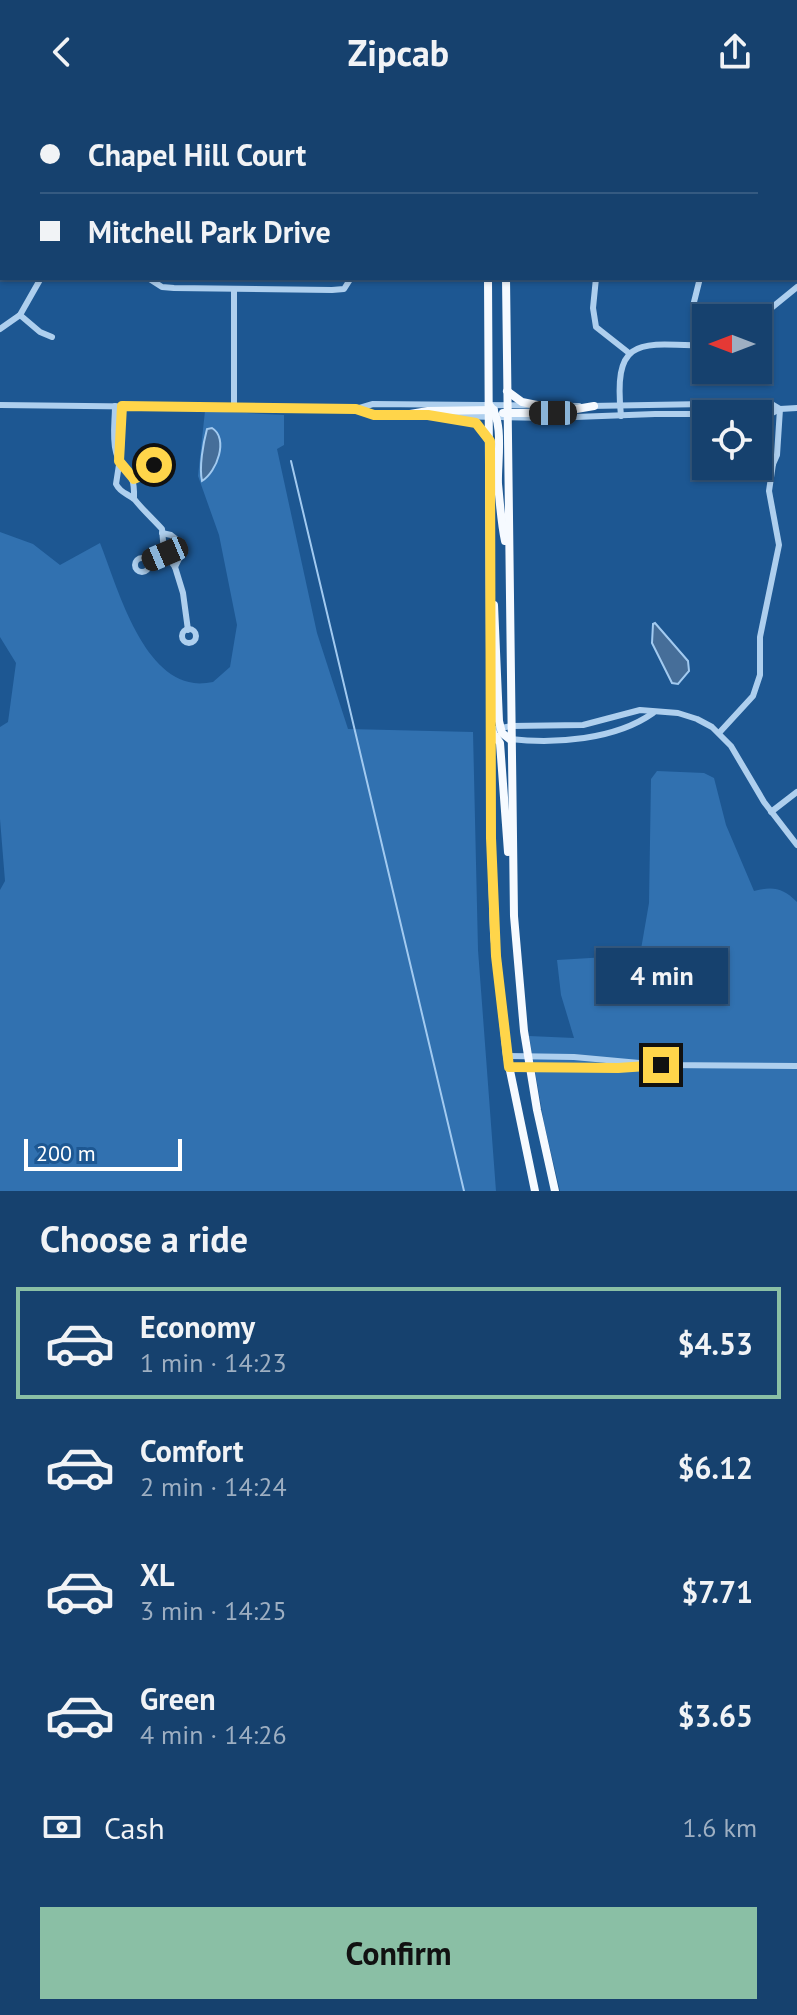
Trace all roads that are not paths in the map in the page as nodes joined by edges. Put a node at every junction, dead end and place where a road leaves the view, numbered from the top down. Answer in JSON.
{"nodes":[{"id":1,"x":40,"y":280,"type":"edge"},
{"id":2,"x":151,"y":280,"type":"edge"},
{"id":3,"x":260,"y":280,"type":"edge"},
{"id":4,"x":488,"y":280,"type":"edge"},
{"id":5,"x":506,"y":280,"type":"edge"},
{"id":6,"x":596,"y":280,"type":"edge"},
{"id":7,"x":700,"y":280,"type":"edge"},
{"id":8,"x":350,"y":281,"type":"edge"},
{"id":9,"x":797,"y":287,"type":"edge"},
{"id":10,"x":234,"y":289,"type":"junction"},
{"id":11,"x":260,"y":289,"type":"junction"},
{"id":12,"x":694,"y":304,"type":"edge"},
{"id":13,"x":772,"y":308,"type":"edge"},
{"id":14,"x":20,"y":315,"type":"junction"},
{"id":15,"x":0,"y":329,"type":"edge"},
{"id":16,"x":52,"y":337,"type":"dead end"},
{"id":17,"x":692,"y":345,"type":"edge"},
{"id":18,"x":629,"y":353,"type":"junction"},
{"id":19,"x":507,"y":391,"type":"junction"},
{"id":20,"x":772,"y":404,"type":"edge"},
{"id":21,"x":0,"y":405,"type":"edge"},
{"id":22,"x":692,"y":405,"type":"edge"},
{"id":23,"x":118,"y":406,"type":"junction"},
{"id":24,"x":542,"y":406,"type":"junction"},
{"id":25,"x":594,"y":406,"type":"junction"},
{"id":26,"x":620,"y":406,"type":"junction"},
{"id":27,"x":234,"y":408,"type":"junction"},
{"id":28,"x":797,"y":408,"type":"edge"},
{"id":29,"x":356,"y":409,"type":"junction"},
{"id":30,"x":780,"y":409,"type":"junction"},
{"id":31,"x":492,"y":412,"type":"junction"},
{"id":32,"x":507,"y":412,"type":"junction"},
{"id":33,"x":772,"y":413,"type":"edge"},
{"id":34,"x":404,"y":415,"type":"junction"},
{"id":35,"x":430,"y":415,"type":"junction"},
{"id":36,"x":692,"y":415,"type":"edge"},
{"id":37,"x":621,"y":416,"type":"junction"},
{"id":38,"x":490,"y":441,"type":"junction"},
{"id":39,"x":119,"y":461,"type":"junction"},
{"id":40,"x":773,"y":464,"type":"joint"},
{"id":41,"x":155,"y":470,"type":"dead end"},
{"id":42,"x":134,"y":479,"type":"junction"},
{"id":43,"x":134,"y":498,"type":"junction"},
{"id":44,"x":162,"y":533,"type":"junction"},
{"id":45,"x":165,"y":554,"type":"junction"},
{"id":46,"x":147,"y":561,"type":"dead end"},
{"id":47,"x":509,"y":565,"type":"junction"},
{"id":48,"x":175,"y":567,"type":"junction"},
{"id":49,"x":188,"y":630,"type":"dead end"},
{"id":50,"x":653,"y":713,"type":"junction"},
{"id":51,"x":583,"y":725,"type":"junction"},
{"id":52,"x":511,"y":726,"type":"junction"},
{"id":53,"x":496,"y":729,"type":"junction"},
{"id":54,"x":719,"y":733,"type":"junction"},
{"id":55,"x":584,"y":737,"type":"junction"},
{"id":56,"x":511,"y":740,"type":"junction"},
{"id":57,"x":797,"y":792,"type":"edge"},
{"id":58,"x":771,"y":812,"type":"junction"},
{"id":59,"x":797,"y":845,"type":"edge"},
{"id":60,"x":513,"y":876,"type":"junction"},
{"id":61,"x":507,"y":1056,"type":"junction"},
{"id":62,"x":528,"y":1056,"type":"junction"},
{"id":63,"x":661,"y":1065,"type":"junction"},
{"id":64,"x":529,"y":1066,"type":"junction"},
{"id":65,"x":797,"y":1066,"type":"edge"},
{"id":66,"x":509,"y":1067,"type":"junction"},
{"id":67,"x":535,"y":1191,"type":"edge"},
{"id":68,"x":555,"y":1191,"type":"edge"}],
"edges":[{"from":1,"to":14,"type":"street"},
{"from":2,"to":10,"type":"street"},
{"from":3,"to":11,"type":"street"},
{"from":4,"to":31,"type":"main road"},
{"from":5,"to":19,"type":"main road"},
{"from":6,"to":18,"type":"street"},
{"from":7,"to":12,"type":"street"},
{"from":8,"to":11,"type":"street"},
{"from":9,"to":13,"type":"street"},
{"from":10,"to":11,"type":"street"},
{"from":10,"to":27,"type":"street"},
{"from":14,"to":15,"type":"street"},
{"from":14,"to":16,"type":"street"},
{"from":17,"to":18,"type":"street"},
{"from":18,"to":26,"type":"street"},
{"from":19,"to":24,"type":"main road"},
{"from":19,"to":32,"type":"main road"},
{"from":20,"to":30,"type":"street"},
{"from":21,"to":23,"type":"street"},
{"from":22,"to":26,"type":"street"},
{"from":23,"to":27,"type":"street"},
{"from":23,"to":39,"type":"street"},
{"from":24,"to":25,"type":"street"},
{"from":24,"to":32,"type":"street"},
{"from":25,"to":26,"type":"street"},
{"from":25,"to":32,"type":"main road"},
{"from":26,"to":37,"type":"street"},
{"from":27,"to":29,"type":"street"},
{"from":28,"to":30,"type":"street"},
{"from":29,"to":31,"type":"street"},
{"from":29,"to":34,"type":"street"},
{"from":30,"to":33,"type":"street"},
{"from":30,"to":40,"type":"street"},
{"from":31,"to":32,"type":"main road"},
{"from":31,"to":34,"type":"main road"},
{"from":31,"to":35,"type":"street"},
{"from":31,"to":38,"type":"main road"},
{"from":31,"to":47,"type":"main road"},
{"from":32,"to":37,"type":"street"},
{"from":32,"to":47,"type":"main road"},
{"from":34,"to":35,"type":"street"},
{"from":35,"to":38,"type":"main road"},
{"from":36,"to":37,"type":"street"},
{"from":38,"to":53,"type":"main road"},
{"from":39,"to":42,"type":"street"},
{"from":39,"to":43,"type":"street"},
{"from":40,"to":54,"type":"street"},
{"from":41,"to":42,"type":"street"},
{"from":42,"to":43,"type":"street"},
{"from":43,"to":44,"type":"street"},
{"from":44,"to":45,"type":"street"},
{"from":44,"to":48,"type":"street"},
{"from":45,"to":46,"type":"street"},
{"from":45,"to":48,"type":"street"},
{"from":47,"to":52,"type":"main road"},
{"from":48,"to":49,"type":"street"},
{"from":50,"to":51,"type":"street"},
{"from":50,"to":54,"type":"street"},
{"from":50,"to":55,"type":"street"},
{"from":51,"to":52,"type":"street"},
{"from":51,"to":55,"type":"street"},
{"from":52,"to":53,"type":"street"},
{"from":52,"to":56,"type":"main road"},
{"from":53,"to":56,"type":"main road"},
{"from":53,"to":60,"type":"main road"},
{"from":53,"to":61,"type":"main road"},
{"from":54,"to":58,"type":"street"},
{"from":55,"to":56,"type":"street"},
{"from":56,"to":60,"type":"main road"},
{"from":57,"to":58,"type":"street"},
{"from":58,"to":59,"type":"street"},
{"from":60,"to":62,"type":"main road"},
{"from":61,"to":62,"type":"street"},
{"from":61,"to":66,"type":"main road"},
{"from":62,"to":63,"type":"street"},
{"from":62,"to":64,"type":"main road"},
{"from":63,"to":64,"type":"street"},
{"from":63,"to":65,"type":"street"},
{"from":64,"to":66,"type":"street"},
{"from":64,"to":68,"type":"main road"},
{"from":66,"to":67,"type":"main road"}]}
